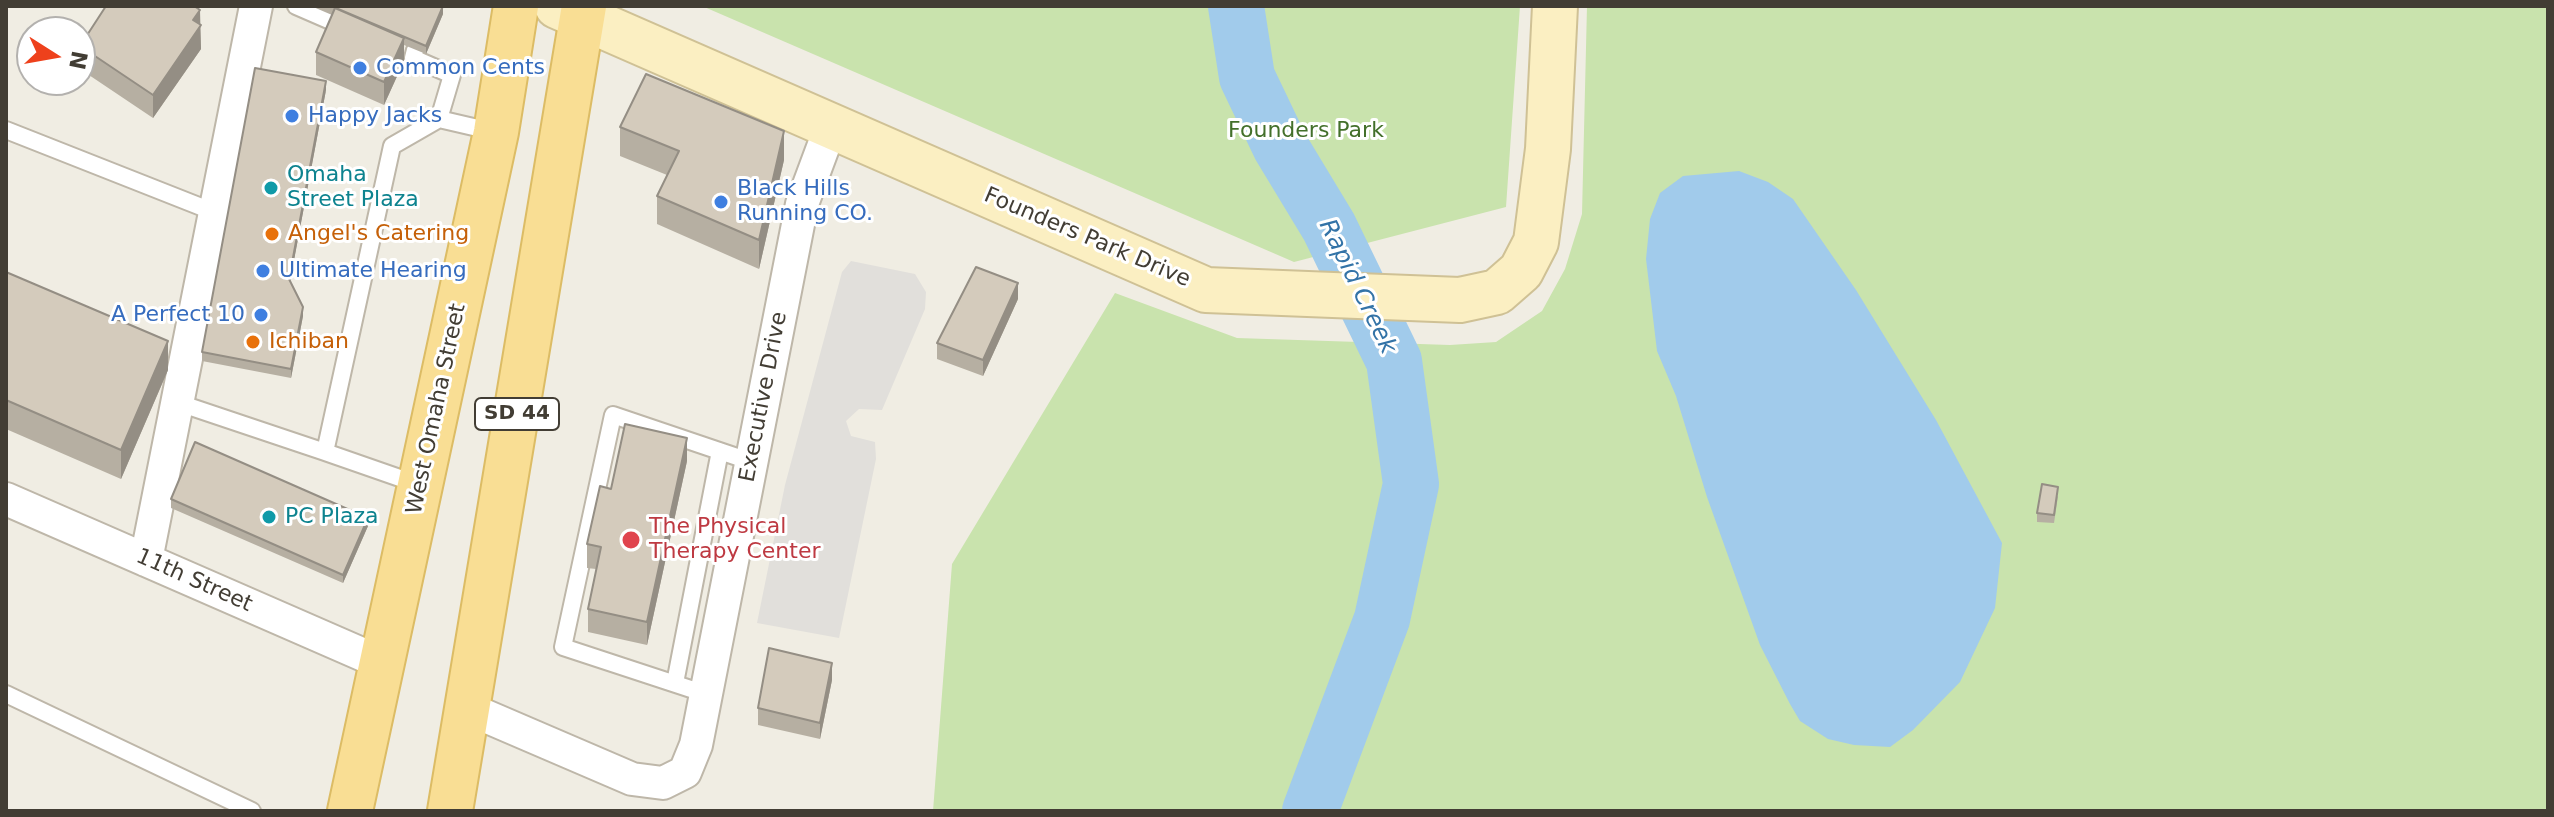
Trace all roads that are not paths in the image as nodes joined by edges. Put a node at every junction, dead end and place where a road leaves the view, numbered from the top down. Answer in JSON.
{"nodes":[{"id":1,"x":256,"y":6,"type":"edge"},
{"id":2,"x":296,"y":6,"type":"edge"},
{"id":3,"x":516,"y":6,"type":"edge"},
{"id":4,"x":1555,"y":6,"type":"edge"},
{"id":5,"x":575,"y":10,"type":"edge"},
{"id":6,"x":358,"y":33,"type":"edge"},
{"id":7,"x":409,"y":53,"type":"dead end"},
{"id":8,"x":439,"y":119,"type":"junction"},
{"id":9,"x":831,"y":126,"type":"junction"},
{"id":10,"x":6,"y":130,"type":"edge"},
{"id":11,"x":496,"y":132,"type":"junction"},
{"id":12,"x":214,"y":212,"type":"junction"},
{"id":13,"x":176,"y":402,"type":"junction"},
{"id":14,"x":720,"y":451,"type":"junction"},
{"id":15,"x":325,"y":452,"type":"junction"},
{"id":16,"x":752,"y":462,"type":"junction"},
{"id":17,"x":421,"y":486,"type":"junction"},
{"id":18,"x":6,"y":499,"type":"edge"},
{"id":19,"x":146,"y":560,"type":"junction"},
{"id":20,"x":382,"y":663,"type":"junction"},
{"id":21,"x":675,"y":683,"type":"junction"},
{"id":22,"x":6,"y":694,"type":"edge"},
{"id":23,"x":706,"y":694,"type":"junction"},
{"id":24,"x":469,"y":709,"type":"junction"},
{"id":25,"x":252,"y":811,"type":"edge"},
{"id":26,"x":350,"y":811,"type":"edge"},
{"id":27,"x":450,"y":811,"type":"edge"}],
"edges":[{"from":1,"to":12,"type":"street"},
{"from":2,"to":6,"type":"lane"},
{"from":3,"to":11,"type":"main road","name":"West Omaha Street"},
{"from":4,"to":9,"type":"main road","name":"Founders Park Drive"},
{"from":5,"to":9,"type":"main road","name":"Founders Park Drive"},
{"from":5,"to":24,"type":"main road","number":"SD 44"},
{"from":7,"to":8,"type":"lane"},
{"from":8,"to":11,"type":"lane"},
{"from":8,"to":15,"type":"lane"},
{"from":9,"to":16,"type":"street","name":"Executive Drive"},
{"from":10,"to":12,"type":"lane"},
{"from":11,"to":17,"type":"main road","name":"West Omaha Street"},
{"from":12,"to":13,"type":"street"},
{"from":13,"to":15,"type":"lane"},
{"from":13,"to":19,"type":"street"},
{"from":14,"to":16,"type":"lane"},
{"from":14,"to":21,"type":"lane"},
{"from":14,"to":21,"type":"lane"},
{"from":15,"to":17,"type":"lane"},
{"from":16,"to":23,"type":"street","name":"Executive Drive"},
{"from":17,"to":20,"type":"main road","name":"West Omaha Street"},
{"from":18,"to":19,"type":"street","name":"11th Street"},
{"from":19,"to":20,"type":"street","name":"11th Street"},
{"from":20,"to":26,"type":"main road","name":"West Omaha Street"},
{"from":21,"to":23,"type":"lane"},
{"from":22,"to":25,"type":"lane"},
{"from":23,"to":24,"type":"street","name":"Executive Drive"},
{"from":24,"to":27,"type":"main road","number":"SD 44"}]}
